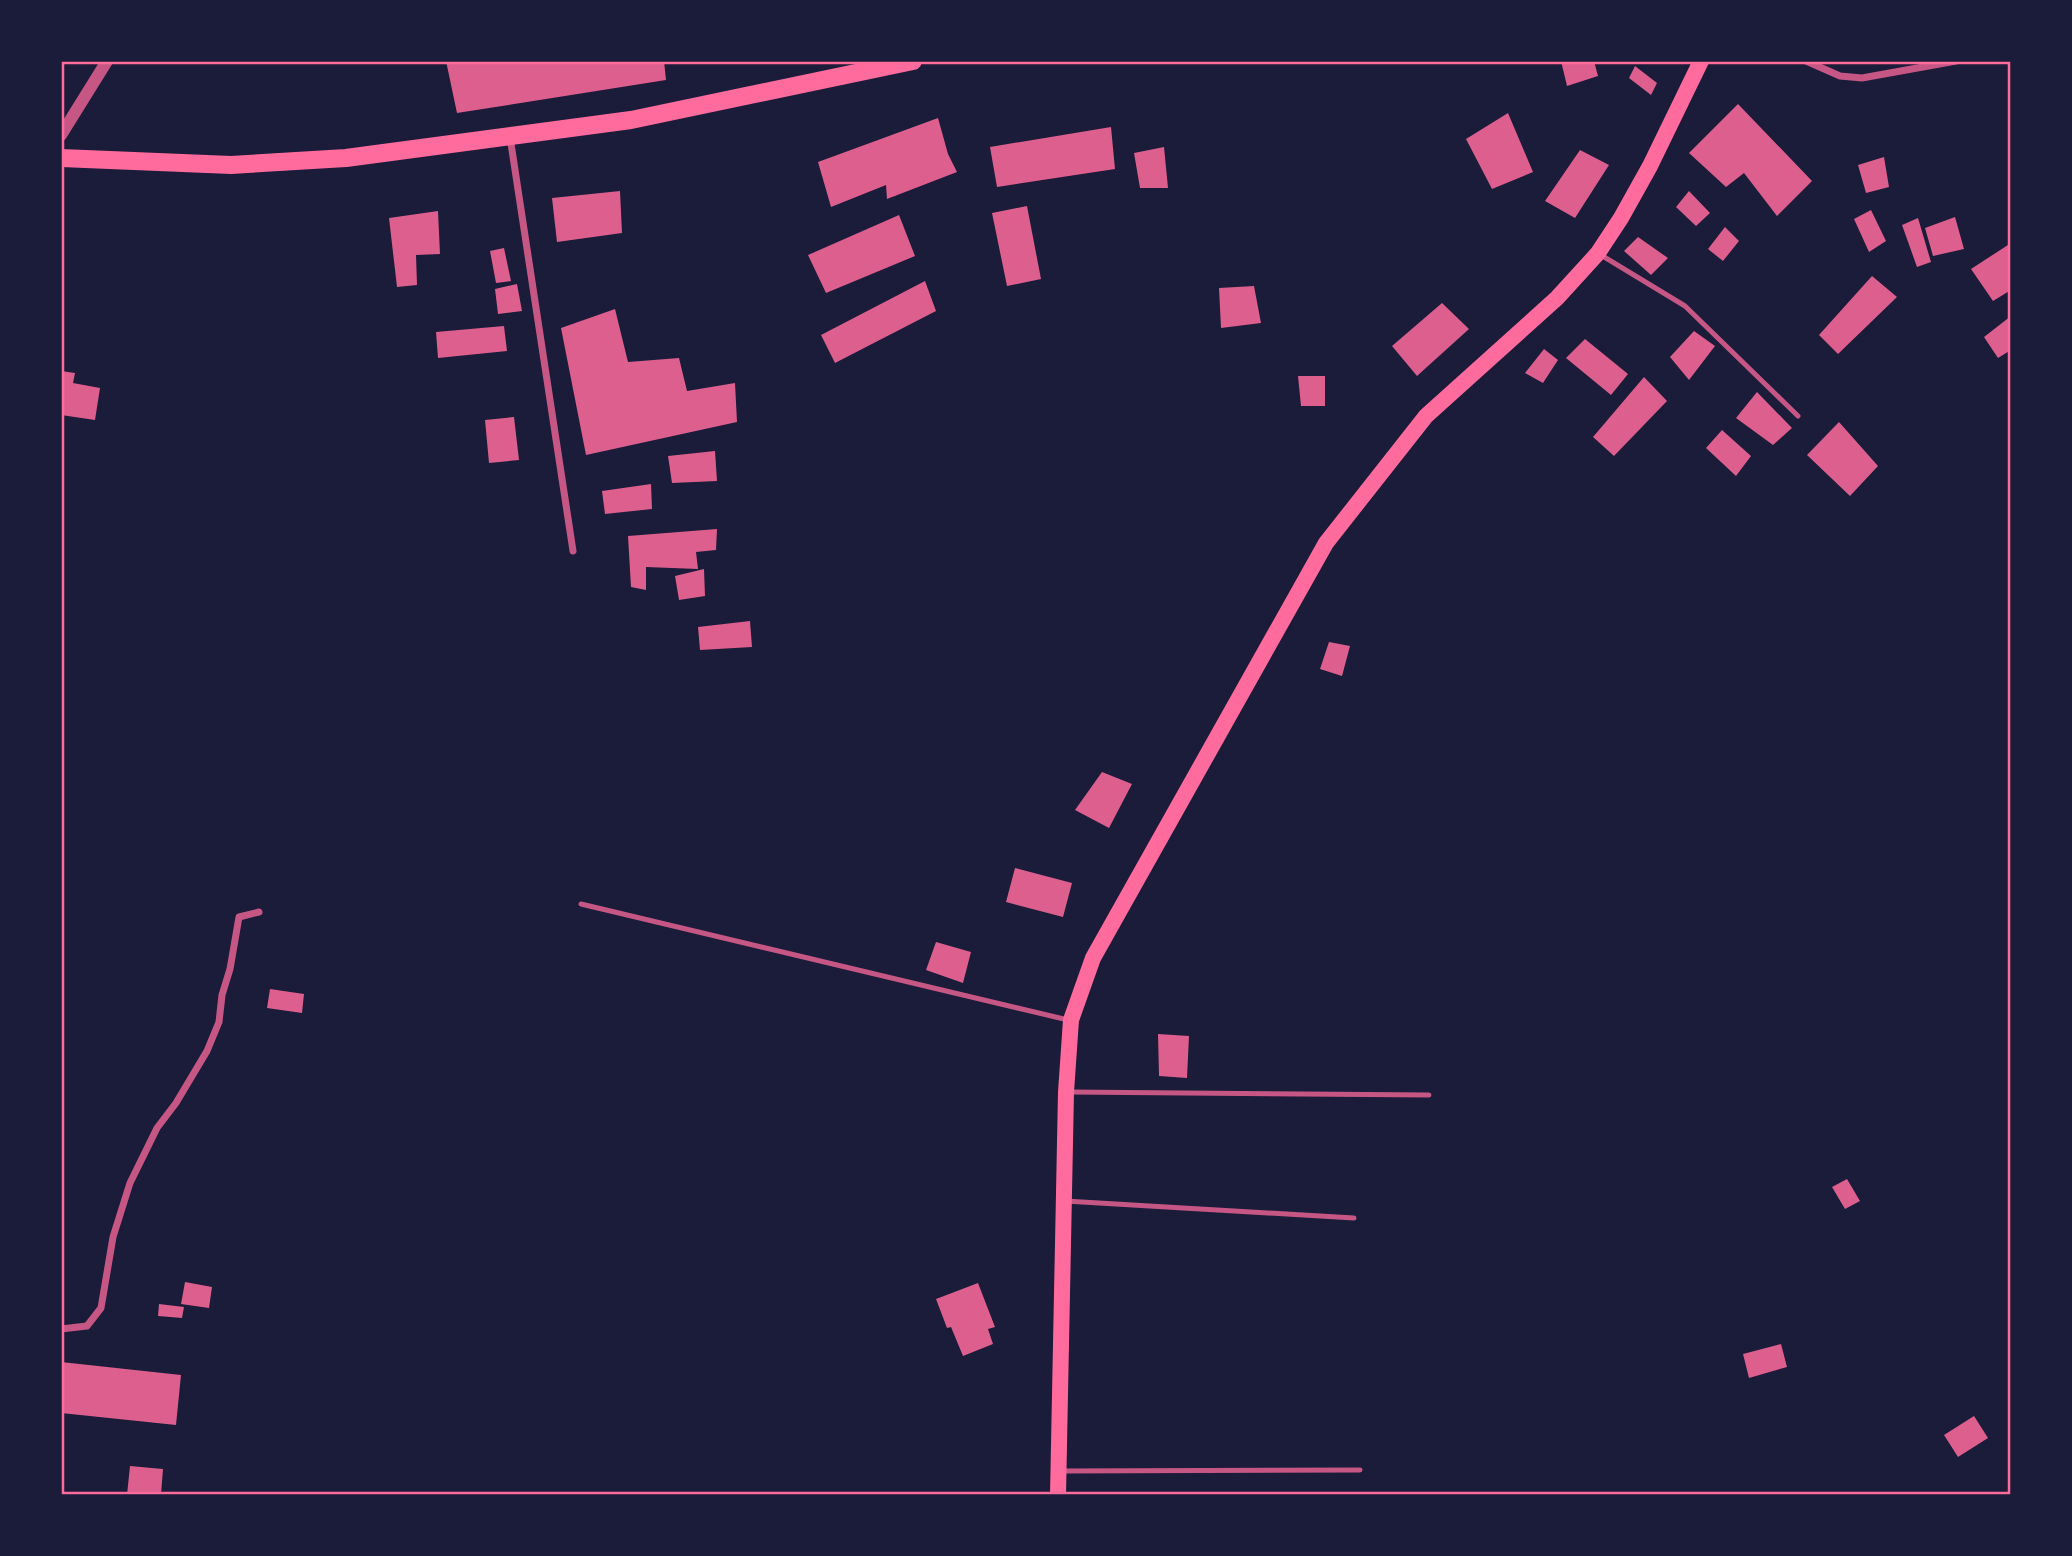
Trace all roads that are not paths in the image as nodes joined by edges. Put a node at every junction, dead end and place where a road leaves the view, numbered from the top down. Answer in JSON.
{"nodes":[{"id":1,"x":107,"y":61,"type":"edge"},
{"id":2,"x":913,"y":61,"type":"edge"},
{"id":3,"x":1701,"y":61,"type":"edge"},
{"id":4,"x":1806,"y":61,"type":"edge"},
{"id":5,"x":1956,"y":61,"type":"edge"},
{"id":6,"x":61,"y":135,"type":"edge"},
{"id":7,"x":510,"y":136,"type":"junction"},
{"id":8,"x":61,"y":158,"type":"edge"},
{"id":9,"x":1598,"y":253,"type":"junction"},
{"id":10,"x":1797,"y":416,"type":"dead end"},
{"id":11,"x":573,"y":551,"type":"dead end"},
{"id":12,"x":581,"y":904,"type":"dead end"},
{"id":13,"x":259,"y":912,"type":"dead end"},
{"id":14,"x":1071,"y":1020,"type":"junction"},
{"id":15,"x":1066,"y":1092,"type":"junction"},
{"id":16,"x":1429,"y":1095,"type":"dead end"},
{"id":17,"x":1065,"y":1201,"type":"junction"},
{"id":18,"x":1354,"y":1218,"type":"dead end"},
{"id":19,"x":61,"y":1329,"type":"edge"},
{"id":20,"x":1059,"y":1471,"type":"junction"},
{"id":21,"x":1360,"y":1471,"type":"dead end"},
{"id":22,"x":1058,"y":1495,"type":"edge"}],
"edges":[{"from":1,"to":6,"type":"street"},
{"from":2,"to":7,"type":"highway"},
{"from":3,"to":9,"type":"main road"},
{"from":4,"to":5,"type":"street"},
{"from":7,"to":8,"type":"highway"},
{"from":7,"to":11,"type":"street"},
{"from":9,"to":10,"type":"lane"},
{"from":9,"to":14,"type":"main road"},
{"from":12,"to":14,"type":"lane"},
{"from":13,"to":19,"type":"street"},
{"from":14,"to":15,"type":"main road"},
{"from":15,"to":16,"type":"lane"},
{"from":15,"to":17,"type":"main road"},
{"from":17,"to":18,"type":"lane"},
{"from":17,"to":20,"type":"main road"},
{"from":20,"to":21,"type":"lane"},
{"from":20,"to":22,"type":"main road"}]}
